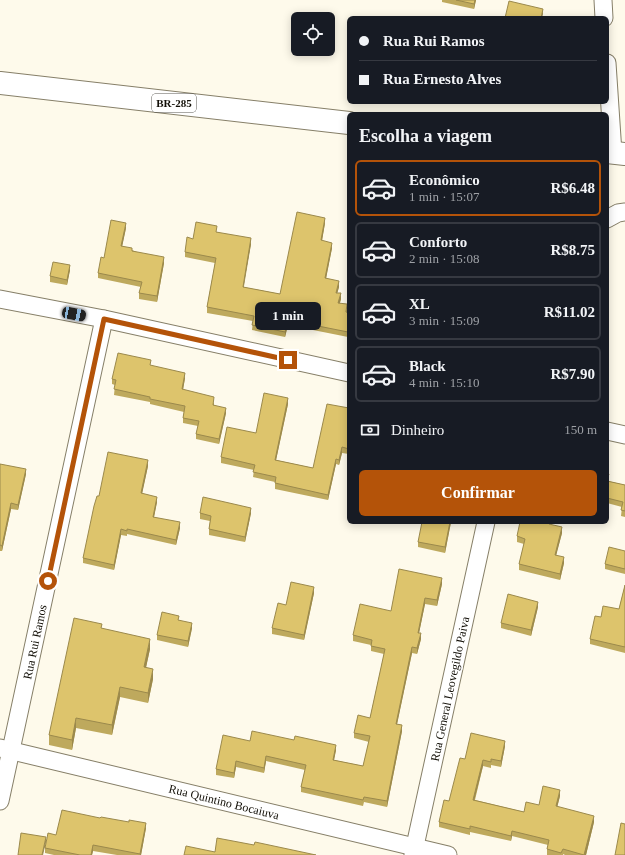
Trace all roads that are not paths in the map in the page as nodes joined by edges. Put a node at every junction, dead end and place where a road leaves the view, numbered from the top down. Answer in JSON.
{"nodes":[{"id":1,"x":603,"y":0,"type":"edge"},
{"id":2,"x":604,"y":16,"type":"edge"},
{"id":3,"x":0,"y":83,"type":"edge"},
{"id":4,"x":609,"y":86,"type":"edge"},
{"id":5,"x":347,"y":123,"type":"edge"},
{"id":6,"x":615,"y":153,"type":"edge"},
{"id":7,"x":625,"y":212,"type":"edge"},
{"id":8,"x":609,"y":218,"type":"edge"},
{"id":9,"x":0,"y":300,"type":"edge"},
{"id":10,"x":104,"y":319,"type":"junction"},
{"id":11,"x":347,"y":373,"type":"edge"},
{"id":12,"x":609,"y":431,"type":"edge"},
{"id":13,"x":625,"y":435,"type":"edge"},
{"id":14,"x":486,"y":524,"type":"edge"},
{"id":15,"x":6,"y":749,"type":"edge"},
{"id":16,"x":0,"y":801,"type":"edge"},
{"id":17,"x":414,"y":851,"type":"edge"},
{"id":18,"x":448,"y":855,"type":"edge"}],
"edges":[{"from":1,"to":2,"type":"street"},
{"from":3,"to":5,"type":"highway","number":"BR-285"},
{"from":4,"to":6,"type":"street"},
{"from":7,"to":8,"type":"street"},
{"from":9,"to":10,"type":"street"},
{"from":10,"to":11,"type":"street"},
{"from":10,"to":15,"type":"street","name":"Rua Rui Ramos"},
{"from":12,"to":13,"type":"street"},
{"from":14,"to":17,"type":"street","name":"Rua General Leovegildo Paiva"},
{"from":15,"to":16,"type":"street","name":"Rua Rui Ramos"},
{"from":15,"to":17,"type":"street","name":"Rua Quintino Bocaiuva"},
{"from":17,"to":18,"type":"street","name":"Rua Quintino Bocaiuva"}]}
